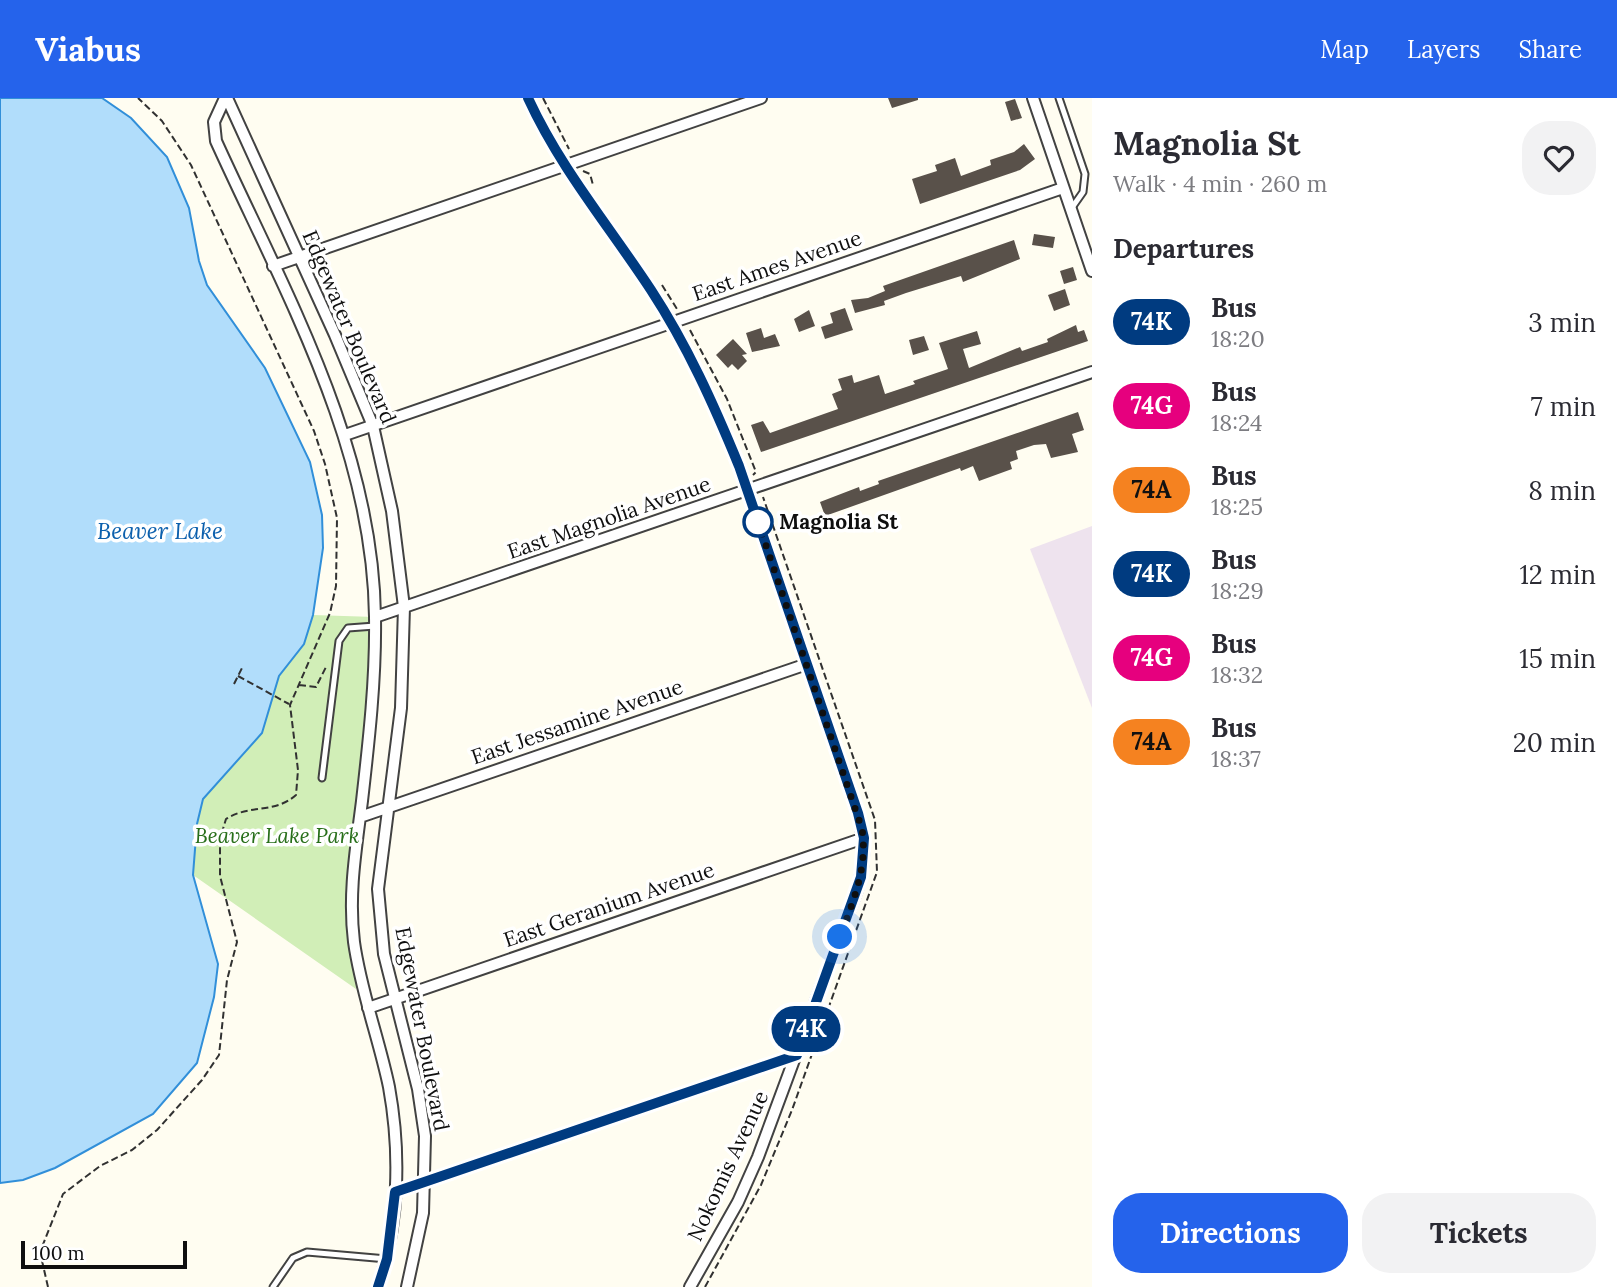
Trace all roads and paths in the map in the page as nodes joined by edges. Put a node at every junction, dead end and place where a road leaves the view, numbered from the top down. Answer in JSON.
{"nodes":[{"id":1,"x":138,"y":98,"type":"edge"},
{"id":2,"x":226,"y":98,"type":"edge"},
{"id":3,"x":528,"y":98,"type":"edge"},
{"id":4,"x":543,"y":98,"type":"edge"},
{"id":5,"x":761,"y":98,"type":"edge"},
{"id":6,"x":1032,"y":98,"type":"edge"},
{"id":7,"x":1059,"y":98,"type":"edge"},
{"id":8,"x":569,"y":151,"type":"dead end"},
{"id":9,"x":564,"y":166,"type":"junction"},
{"id":10,"x":1063,"y":188,"type":"junction"},
{"id":11,"x":1071,"y":210,"type":"junction"},
{"id":12,"x":300,"y":257,"type":"junction"},
{"id":13,"x":273,"y":266,"type":"junction"},
{"id":14,"x":1092,"y":271,"type":"edge"},
{"id":15,"x":671,"y":323,"type":"junction"},
{"id":16,"x":689,"y":329,"type":"dead end"},
{"id":17,"x":1092,"y":372,"type":"edge"},
{"id":18,"x":373,"y":426,"type":"junction"},
{"id":19,"x":345,"y":435,"type":"junction"},
{"id":20,"x":754,"y":475,"type":"dead end"},
{"id":21,"x":748,"y":492,"type":"junction"},
{"id":22,"x":762,"y":496,"type":"dead end"},
{"id":23,"x":404,"y":607,"type":"junction"},
{"id":24,"x":375,"y":621,"type":"junction"},
{"id":25,"x":807,"y":664,"type":"junction"},
{"id":26,"x":337,"y":665,"type":"junction"},
{"id":27,"x":242,"y":668,"type":"dead end"},
{"id":28,"x":238,"y":676,"type":"junction"},
{"id":29,"x":234,"y":684,"type":"dead end"},
{"id":30,"x":299,"y":684,"type":"junction"},
{"id":31,"x":290,"y":705,"type":"junction"},
{"id":32,"x":323,"y":778,"type":"dead end"},
{"id":33,"x":387,"y":808,"type":"junction"},
{"id":34,"x":360,"y":817,"type":"junction"},
{"id":35,"x":864,"y":838,"type":"junction"},
{"id":36,"x":395,"y":999,"type":"junction"},
{"id":37,"x":368,"y":1008,"type":"junction"},
{"id":38,"x":797,"y":1055,"type":"junction"},
{"id":39,"x":424,"y":1182,"type":"junction"},
{"id":40,"x":395,"y":1192,"type":"junction"},
{"id":41,"x":387,"y":1259,"type":"junction"},
{"id":42,"x":48,"y":1287,"type":"edge"},
{"id":43,"x":273,"y":1287,"type":"edge"},
{"id":44,"x":378,"y":1287,"type":"edge"},
{"id":45,"x":407,"y":1287,"type":"edge"},
{"id":46,"x":690,"y":1287,"type":"edge"},
{"id":47,"x":705,"y":1287,"type":"edge"}],
"edges":[{"from":1,"to":30,"type":"path"},
{"from":2,"to":12,"type":"street","name":"Edgewater Boulevard"},
{"from":2,"to":13,"type":"street","name":"Edgewater Boulevard"},
{"from":3,"to":9,"type":"street","name":"Nokomis Avenue"},
{"from":4,"to":8,"type":"path"},
{"from":5,"to":9,"type":"street"},
{"from":6,"to":10,"type":"street"},
{"from":7,"to":11,"type":"lane"},
{"from":9,"to":12,"type":"street"},
{"from":9,"to":15,"type":"street","name":"Nokomis Avenue"},
{"from":10,"to":11,"type":"street"},
{"from":10,"to":15,"type":"street","name":"East Ames Avenue"},
{"from":11,"to":14,"type":"street"},
{"from":12,"to":13,"type":"street"},
{"from":12,"to":18,"type":"street","name":"Edgewater Boulevard"},
{"from":13,"to":19,"type":"street","name":"Edgewater Boulevard"},
{"from":15,"to":18,"type":"street","name":"East Ames Avenue"},
{"from":15,"to":21,"type":"street","name":"Nokomis Avenue"},
{"from":16,"to":20,"type":"path"},
{"from":17,"to":21,"type":"street","name":"East Magnolia Avenue"},
{"from":18,"to":19,"type":"street","name":"East Ames Avenue"},
{"from":18,"to":23,"type":"street","name":"Edgewater Boulevard"},
{"from":19,"to":24,"type":"street","name":"Edgewater Boulevard"},
{"from":21,"to":23,"type":"street","name":"East Magnolia Avenue"},
{"from":21,"to":25,"type":"street","name":"Nokomis Avenue"},
{"from":22,"to":47,"type":"path"},
{"from":23,"to":24,"type":"street","name":"East Magnolia Avenue"},
{"from":23,"to":33,"type":"street","name":"Edgewater Boulevard"},
{"from":24,"to":26,"type":"lane"},
{"from":24,"to":34,"type":"street","name":"Edgewater Boulevard"},
{"from":25,"to":33,"type":"street","name":"East Jessamine Avenue"},
{"from":25,"to":35,"type":"street","name":"Nokomis Avenue"},
{"from":26,"to":30,"type":"path"},
{"from":26,"to":32,"type":"lane"},
{"from":27,"to":28,"type":"path"},
{"from":28,"to":29,"type":"path"},
{"from":28,"to":31,"type":"path"},
{"from":30,"to":31,"type":"path"},
{"from":31,"to":42,"type":"path"},
{"from":33,"to":34,"type":"street","name":"East Jessamine Avenue"},
{"from":33,"to":36,"type":"street","name":"Edgewater Boulevard"},
{"from":34,"to":37,"type":"street","name":"Edgewater Boulevard"},
{"from":35,"to":36,"type":"street","name":"East Geranium Avenue"},
{"from":35,"to":38,"type":"street","name":"Nokomis Avenue"},
{"from":36,"to":37,"type":"street","name":"East Geranium Avenue"},
{"from":36,"to":39,"type":"street","name":"Edgewater Boulevard"},
{"from":37,"to":40,"type":"street","name":"Edgewater Boulevard"},
{"from":38,"to":39,"type":"street"},
{"from":38,"to":46,"type":"street","name":"Nokomis Avenue"},
{"from":39,"to":40,"type":"street"},
{"from":39,"to":45,"type":"street","name":"Edgewater Boulevard"},
{"from":40,"to":41,"type":"street","name":"Edgewater Boulevard"},
{"from":41,"to":43,"type":"lane"},
{"from":41,"to":44,"type":"street","name":"Edgewater Boulevard"}]}
